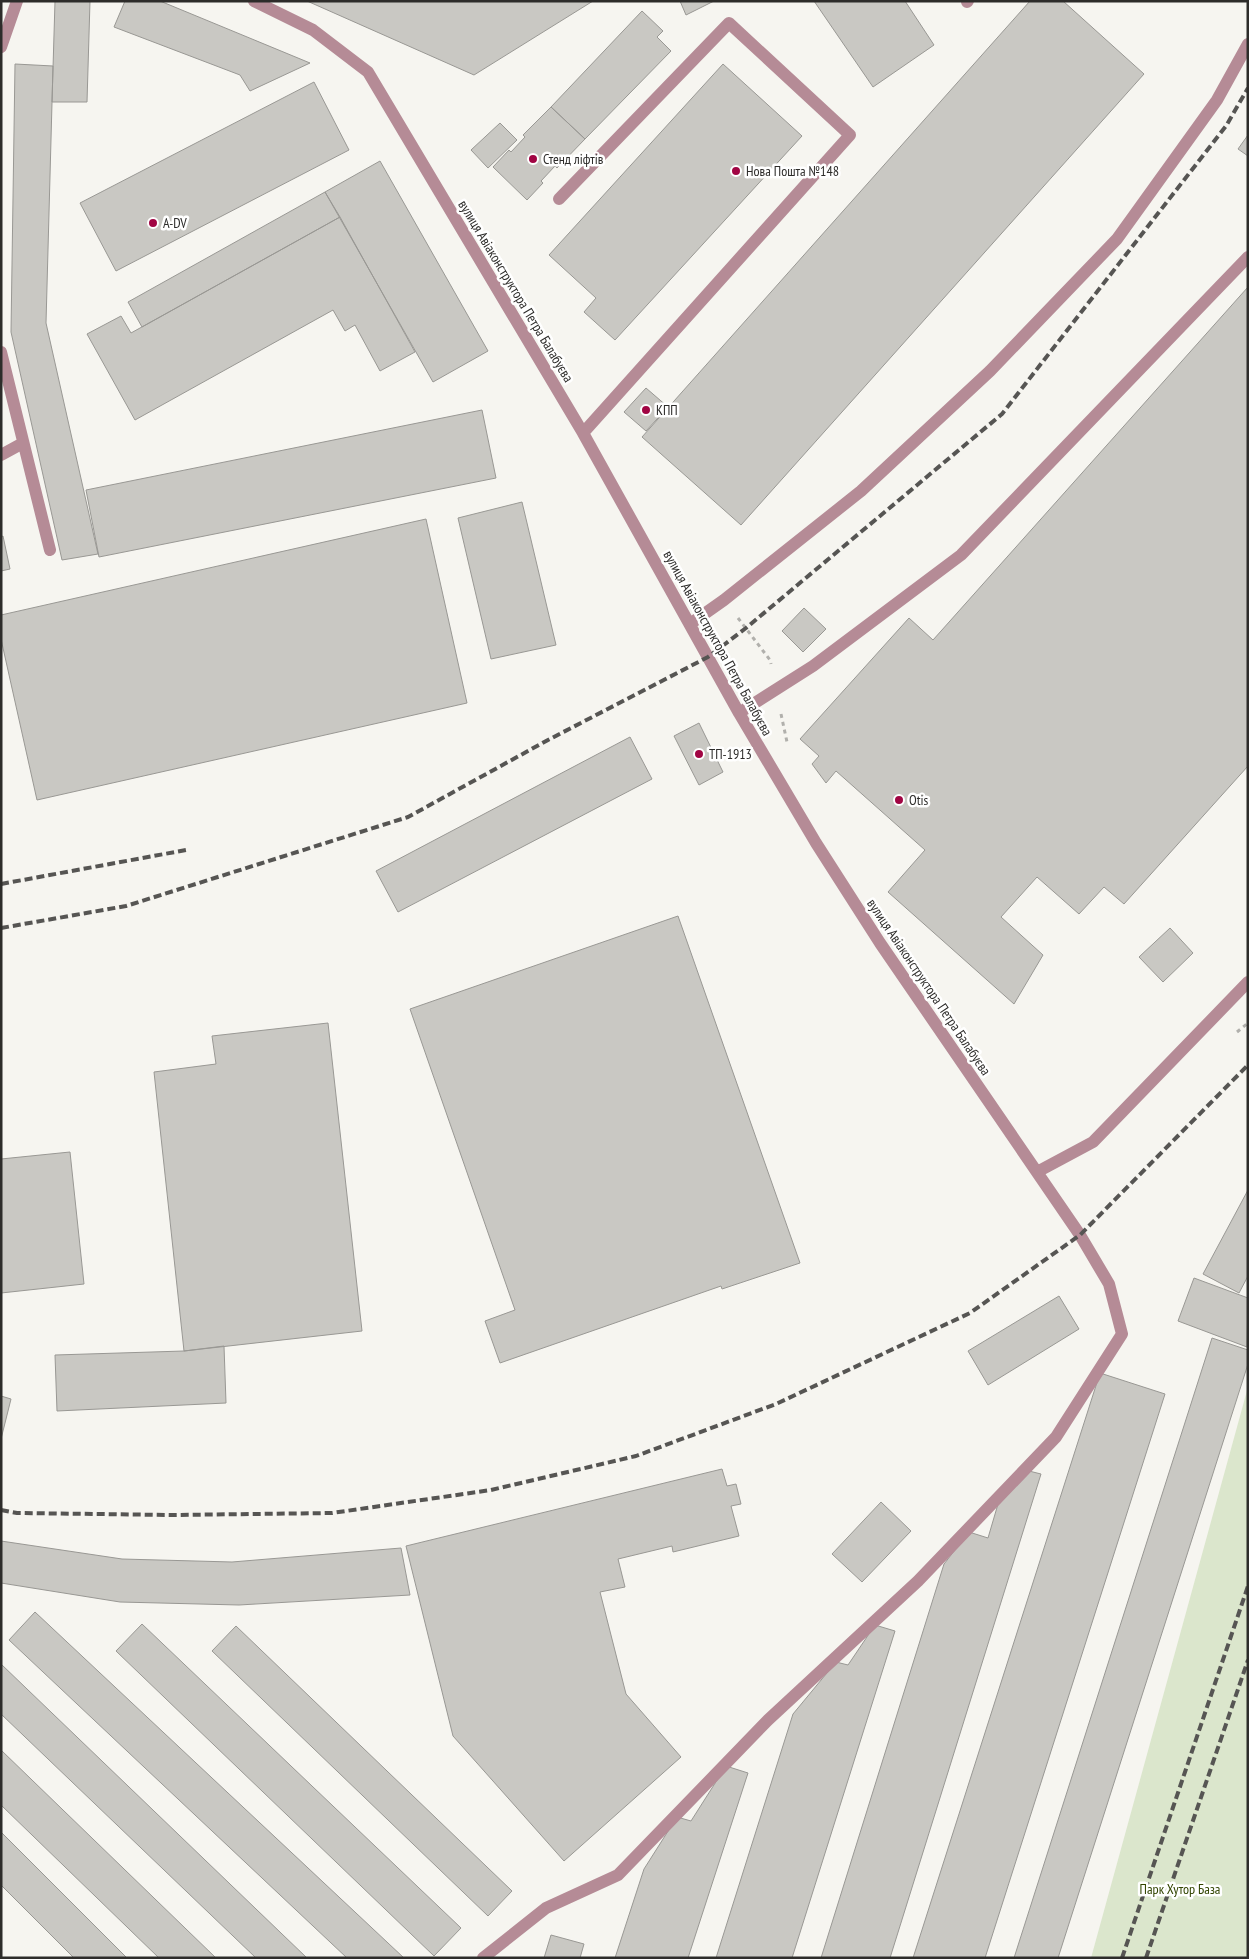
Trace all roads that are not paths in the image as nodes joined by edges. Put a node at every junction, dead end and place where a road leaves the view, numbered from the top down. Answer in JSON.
{"nodes":[{"id":1,"x":17,"y":1,"type":"edge"},
{"id":2,"x":254,"y":1,"type":"edge"},
{"id":3,"x":1248,"y":44,"type":"edge"},
{"id":4,"x":1,"y":47,"type":"edge"},
{"id":5,"x":559,"y":199,"type":"dead end"},
{"id":6,"x":1248,"y":257,"type":"edge"},
{"id":7,"x":1,"y":352,"type":"edge"},
{"id":8,"x":583,"y":433,"type":"junction"},
{"id":9,"x":23,"y":443,"type":"junction"},
{"id":10,"x":1,"y":455,"type":"edge"},
{"id":11,"x":50,"y":550,"type":"dead end"},
{"id":12,"x":690,"y":624,"type":"junction"},
{"id":13,"x":738,"y":713,"type":"junction"},
{"id":14,"x":1248,"y":982,"type":"edge"},
{"id":15,"x":1038,"y":1172,"type":"junction"},
{"id":16,"x":483,"y":1958,"type":"edge"}],
"edges":[{"from":1,"to":4,"type":"street"},
{"from":2,"to":8,"type":"street","name":"вулиця Авіаконструктора Петра Балабуєва"},
{"from":3,"to":12,"type":"street"},
{"from":5,"to":8,"type":"street"},
{"from":6,"to":13,"type":"street"},
{"from":7,"to":9,"type":"street"},
{"from":8,"to":12,"type":"street","name":"вулиця Авіаконструктора Петра Балабуєва"},
{"from":9,"to":10,"type":"street"},
{"from":9,"to":11,"type":"street"},
{"from":12,"to":13,"type":"street","name":"вулиця Авіаконструктора Петра Балабуєва"},
{"from":13,"to":15,"type":"street","name":"вулиця Авіаконструктора Петра Балабуєва"},
{"from":14,"to":15,"type":"street"},
{"from":15,"to":16,"type":"street","name":"вулиця Авіаконструктора Петра Балабуєва"}]}
